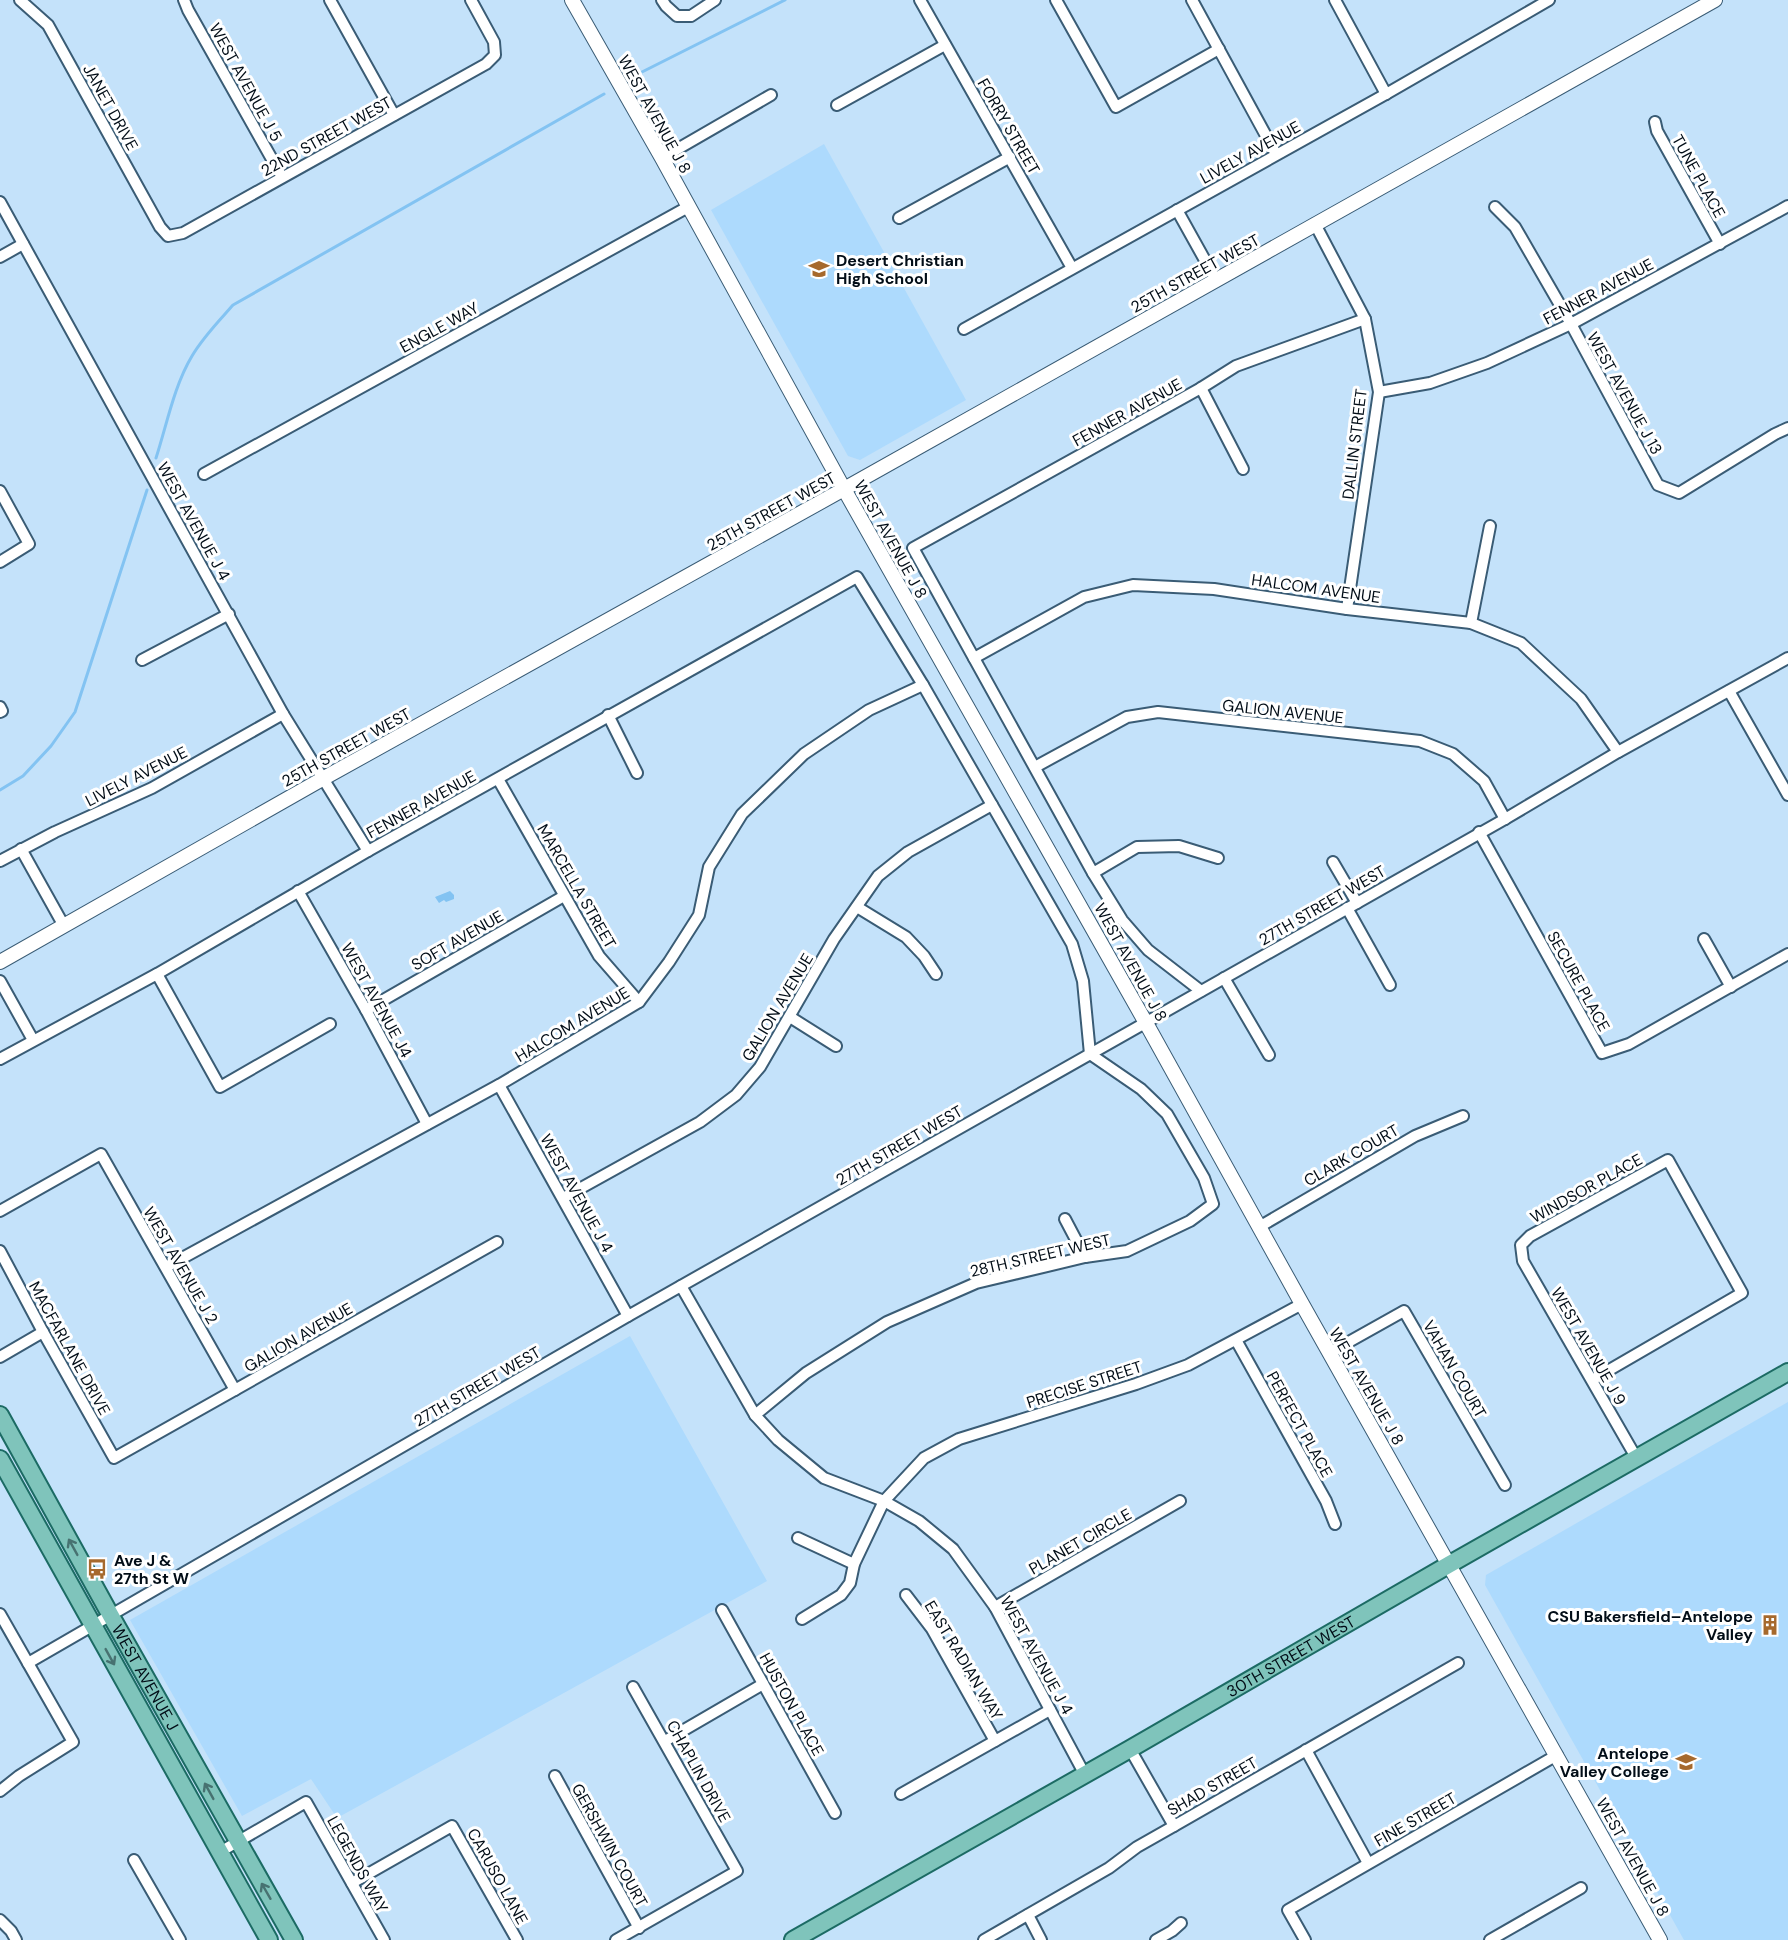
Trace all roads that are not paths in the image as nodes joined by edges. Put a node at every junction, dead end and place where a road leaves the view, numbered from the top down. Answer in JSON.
{"nodes":[{"id":1,"x":20,"y":0,"type":"edge"},
{"id":2,"x":184,"y":0,"type":"edge"},
{"id":3,"x":330,"y":0,"type":"edge"},
{"id":4,"x":471,"y":0,"type":"edge"},
{"id":5,"x":572,"y":0,"type":"edge"},
{"id":6,"x":662,"y":0,"type":"edge"},
{"id":7,"x":715,"y":0,"type":"edge"},
{"id":8,"x":920,"y":0,"type":"edge"},
{"id":9,"x":1056,"y":0,"type":"edge"},
{"id":10,"x":1192,"y":0,"type":"edge"},
{"id":11,"x":1335,"y":0,"type":"edge"},
{"id":12,"x":1549,"y":0,"type":"edge"},
{"id":13,"x":1715,"y":0,"type":"edge"},
{"id":14,"x":945,"y":45,"type":"junction"},
{"id":15,"x":1219,"y":49,"type":"junction"},
{"id":16,"x":1386,"y":94,"type":"junction"},
{"id":17,"x":771,"y":95,"type":"dead end"},
{"id":18,"x":837,"y":105,"type":"dead end"},
{"id":19,"x":394,"y":115,"type":"junction"},
{"id":20,"x":1654,"y":122,"type":"dead end"},
{"id":21,"x":1276,"y":154,"type":"junction"},
{"id":22,"x":1010,"y":157,"type":"junction"},
{"id":23,"x":662,"y":158,"type":"junction"},
{"id":24,"x":282,"y":177,"type":"junction"},
{"id":25,"x":0,"y":202,"type":"edge"},
{"id":26,"x":1788,"y":206,"type":"edge"},
{"id":27,"x":688,"y":207,"type":"junction"},
{"id":28,"x":1495,"y":207,"type":"dead end"},
{"id":29,"x":1177,"y":210,"type":"junction"},
{"id":30,"x":899,"y":218,"type":"dead end"},
{"id":31,"x":1315,"y":224,"type":"junction"},
{"id":32,"x":168,"y":236,"type":"joint"},
{"id":33,"x":23,"y":244,"type":"junction"},
{"id":34,"x":1720,"y":244,"type":"junction"},
{"id":35,"x":0,"y":257,"type":"edge"},
{"id":36,"x":1072,"y":268,"type":"junction"},
{"id":37,"x":1216,"y":280,"type":"junction"},
{"id":38,"x":1365,"y":320,"type":"junction"},
{"id":39,"x":1571,"y":324,"type":"junction"},
{"id":40,"x":964,"y":329,"type":"dead end"},
{"id":41,"x":1201,"y":388,"type":"junction"},
{"id":42,"x":1379,"y":392,"type":"junction"},
{"id":43,"x":1788,"y":428,"type":"edge"},
{"id":44,"x":1243,"y":469,"type":"dead end"},
{"id":45,"x":204,"y":474,"type":"dead end"},
{"id":46,"x":844,"y":489,"type":"junction"},
{"id":47,"x":0,"y":491,"type":"edge"},
{"id":48,"x":1490,"y":526,"type":"dead end"},
{"id":49,"x":0,"y":562,"type":"edge"},
{"id":50,"x":1347,"y":609,"type":"junction"},
{"id":51,"x":229,"y":614,"type":"junction"},
{"id":52,"x":1471,"y":623,"type":"junction"},
{"id":53,"x":974,"y":658,"type":"junction"},
{"id":54,"x":1788,"y":658,"type":"edge"},
{"id":55,"x":142,"y":660,"type":"dead end"},
{"id":56,"x":923,"y":685,"type":"junction"},
{"id":57,"x":1729,"y":691,"type":"junction"},
{"id":58,"x":283,"y":714,"type":"junction"},
{"id":59,"x":608,"y":715,"type":"junction"},
{"id":60,"x":1618,"y":752,"type":"junction"},
{"id":61,"x":1035,"y":767,"type":"junction"},
{"id":62,"x":637,"y":773,"type":"dead end"},
{"id":63,"x":324,"y":778,"type":"junction"},
{"id":64,"x":498,"y":779,"type":"junction"},
{"id":65,"x":1788,"y":795,"type":"edge"},
{"id":66,"x":992,"y":805,"type":"junction"},
{"id":67,"x":1506,"y":819,"type":"junction"},
{"id":68,"x":1479,"y":832,"type":"junction"},
{"id":69,"x":21,"y":849,"type":"junction"},
{"id":70,"x":368,"y":851,"type":"junction"},
{"id":71,"x":1218,"y":858,"type":"dead end"},
{"id":72,"x":0,"y":861,"type":"edge"},
{"id":73,"x":1334,"y":862,"type":"dead end"},
{"id":74,"x":1093,"y":873,"type":"junction"},
{"id":75,"x":298,"y":891,"type":"junction"},
{"id":76,"x":564,"y":896,"type":"junction"},
{"id":77,"x":1352,"y":905,"type":"junction"},
{"id":78,"x":857,"y":907,"type":"junction"},
{"id":79,"x":64,"y":926,"type":"junction"},
{"id":80,"x":1704,"y":939,"type":"dead end"},
{"id":81,"x":1788,"y":954,"type":"edge"},
{"id":82,"x":0,"y":962,"type":"edge"},
{"id":83,"x":157,"y":974,"type":"junction"},
{"id":84,"x":936,"y":974,"type":"dead end"},
{"id":85,"x":1224,"y":978,"type":"junction"},
{"id":86,"x":0,"y":981,"type":"edge"},
{"id":87,"x":1390,"y":985,"type":"dead end"},
{"id":88,"x":1731,"y":987,"type":"junction"},
{"id":89,"x":1201,"y":991,"type":"junction"},
{"id":90,"x":639,"y":1002,"type":"junction"},
{"id":91,"x":366,"y":1010,"type":"junction"},
{"id":92,"x":790,"y":1017,"type":"junction"},
{"id":93,"x":1146,"y":1023,"type":"junction"},
{"id":94,"x":330,"y":1024,"type":"dead end"},
{"id":95,"x":33,"y":1040,"type":"junction"},
{"id":96,"x":836,"y":1046,"type":"dead end"},
{"id":97,"x":1090,"y":1054,"type":"junction"},
{"id":98,"x":1269,"y":1055,"type":"dead end"},
{"id":99,"x":0,"y":1059,"type":"edge"},
{"id":100,"x":499,"y":1085,"type":"junction"},
{"id":101,"x":1463,"y":1116,"type":"dead end"},
{"id":102,"x":427,"y":1124,"type":"junction"},
{"id":103,"x":562,"y":1198,"type":"junction"},
{"id":104,"x":0,"y":1211,"type":"edge"},
{"id":105,"x":1065,"y":1219,"type":"dead end"},
{"id":106,"x":1259,"y":1227,"type":"junction"},
{"id":107,"x":497,"y":1242,"type":"dead end"},
{"id":108,"x":1521,"y":1245,"type":"joint"},
{"id":109,"x":0,"y":1251,"type":"edge"},
{"id":110,"x":1085,"y":1257,"type":"junction"},
{"id":111,"x":166,"y":1267,"type":"junction"},
{"id":112,"x":681,"y":1286,"type":"junction"},
{"id":113,"x":1302,"y":1304,"type":"junction"},
{"id":114,"x":628,"y":1316,"type":"junction"},
{"id":115,"x":43,"y":1332,"type":"junction"},
{"id":116,"x":1236,"y":1340,"type":"junction"},
{"id":117,"x":1329,"y":1353,"type":"junction"},
{"id":118,"x":0,"y":1357,"type":"edge"},
{"id":119,"x":1788,"y":1372,"type":"edge"},
{"id":120,"x":1592,"y":1380,"type":"junction"},
{"id":121,"x":235,"y":1390,"type":"junction"},
{"id":122,"x":0,"y":1414,"type":"edge"},
{"id":123,"x":755,"y":1414,"type":"junction"},
{"id":124,"x":114,"y":1458,"type":"joint"},
{"id":125,"x":0,"y":1459,"type":"edge"},
{"id":126,"x":1637,"y":1459,"type":"junction"},
{"id":127,"x":1505,"y":1485,"type":"dead end"},
{"id":128,"x":884,"y":1501,"type":"junction"},
{"id":129,"x":1180,"y":1502,"type":"dead end"},
{"id":130,"x":1335,"y":1524,"type":"dead end"},
{"id":131,"x":798,"y":1538,"type":"dead end"},
{"id":132,"x":855,"y":1564,"type":"junction"},
{"id":133,"x":1450,"y":1564,"type":"junction"},
{"id":134,"x":906,"y":1595,"type":"dead end"},
{"id":135,"x":995,"y":1607,"type":"junction"},
{"id":136,"x":722,"y":1610,"type":"dead end"},
{"id":137,"x":0,"y":1614,"type":"edge"},
{"id":138,"x":111,"y":1616,"type":"junction"},
{"id":139,"x":802,"y":1619,"type":"dead end"},
{"id":140,"x":93,"y":1627,"type":"junction"},
{"id":141,"x":28,"y":1663,"type":"junction"},
{"id":142,"x":1458,"y":1663,"type":"dead end"},
{"id":143,"x":763,"y":1684,"type":"junction"},
{"id":144,"x":633,"y":1687,"type":"dead end"},
{"id":145,"x":1050,"y":1710,"type":"junction"},
{"id":146,"x":665,"y":1741,"type":"junction"},
{"id":147,"x":995,"y":1741,"type":"junction"},
{"id":148,"x":1130,"y":1749,"type":"junction"},
{"id":149,"x":1306,"y":1750,"type":"junction"},
{"id":150,"x":1557,"y":1755,"type":"junction"},
{"id":151,"x":1085,"y":1775,"type":"junction"},
{"id":152,"x":555,"y":1776,"type":"dead end"},
{"id":153,"x":0,"y":1791,"type":"edge"},
{"id":154,"x":901,"y":1794,"type":"dead end"},
{"id":155,"x":835,"y":1813,"type":"dead end"},
{"id":156,"x":1174,"y":1826,"type":"junction"},
{"id":157,"x":238,"y":1842,"type":"junction"},
{"id":158,"x":220,"y":1852,"type":"junction"},
{"id":159,"x":134,"y":1860,"type":"dead end"},
{"id":160,"x":1368,"y":1863,"type":"junction"},
{"id":161,"x":352,"y":1883,"type":"junction"},
{"id":162,"x":1581,"y":1888,"type":"dead end"},
{"id":163,"x":1028,"y":1915,"type":"junction"},
{"id":164,"x":0,"y":1920,"type":"edge"},
{"id":165,"x":1181,"y":1923,"type":"dead end"},
{"id":166,"x":639,"y":1928,"type":"junction"},
{"id":167,"x":16,"y":1940,"type":"edge"},
{"id":168,"x":180,"y":1940,"type":"edge"},
{"id":169,"x":269,"y":1940,"type":"edge"},
{"id":170,"x":294,"y":1940,"type":"edge"},
{"id":171,"x":384,"y":1940,"type":"edge"},
{"id":172,"x":517,"y":1940,"type":"edge"},
{"id":173,"x":616,"y":1940,"type":"edge"},
{"id":174,"x":792,"y":1940,"type":"edge"},
{"id":175,"x":984,"y":1940,"type":"edge"},
{"id":176,"x":1041,"y":1940,"type":"edge"},
{"id":177,"x":1156,"y":1940,"type":"edge"},
{"id":178,"x":1305,"y":1940,"type":"edge"},
{"id":179,"x":1490,"y":1940,"type":"edge"},
{"id":180,"x":1660,"y":1940,"type":"edge"}],
"edges":[{"from":1,"to":32,"type":"street","name":"JANET DRIVE"},
{"from":2,"to":24,"type":"street","name":"WEST AVENUE J 5"},
{"from":3,"to":19,"type":"street"},
{"from":4,"to":19,"type":"street","name":"22ND STREET WEST"},
{"from":5,"to":23,"type":"street","name":"WEST AVENUE J 8"},
{"from":6,"to":7,"type":"street"},
{"from":8,"to":14,"type":"street","name":"FORRY STREET"},
{"from":9,"to":15,"type":"street"},
{"from":10,"to":15,"type":"street"},
{"from":11,"to":16,"type":"street"},
{"from":12,"to":16,"type":"street","name":"LIVELY AVENUE"},
{"from":13,"to":31,"type":"street","name":"25TH STREET WEST"},
{"from":14,"to":18,"type":"street"},
{"from":14,"to":22,"type":"street","name":"FORRY STREET"},
{"from":15,"to":21,"type":"street"},
{"from":16,"to":21,"type":"street","name":"LIVELY AVENUE"},
{"from":17,"to":23,"type":"street"},
{"from":19,"to":24,"type":"street","name":"22ND STREET WEST"},
{"from":20,"to":34,"type":"street","name":"TUNE PLACE"},
{"from":21,"to":29,"type":"street","name":"LIVELY AVENUE"},
{"from":22,"to":30,"type":"street"},
{"from":22,"to":36,"type":"street","name":"FORRY STREET"},
{"from":23,"to":27,"type":"street","name":"WEST AVENUE J 8"},
{"from":24,"to":32,"type":"street","name":"22ND STREET WEST"},
{"from":25,"to":33,"type":"street","name":"WEST AVENUE J 4"},
{"from":26,"to":34,"type":"street","name":"FENNER AVENUE"},
{"from":27,"to":45,"type":"street","name":"ENGLE WAY"},
{"from":27,"to":46,"type":"street","name":"WEST AVENUE J 8"},
{"from":28,"to":39,"type":"street","name":"WEST AVENUE J 13"},
{"from":29,"to":36,"type":"street","name":"LIVELY AVENUE"},
{"from":29,"to":37,"type":"street"},
{"from":31,"to":37,"type":"street","name":"25TH STREET WEST"},
{"from":31,"to":38,"type":"street","name":"DALLIN STREET"},
{"from":33,"to":35,"type":"street"},
{"from":33,"to":51,"type":"street","name":"WEST AVENUE J 4"},
{"from":34,"to":39,"type":"street","name":"FENNER AVENUE"},
{"from":36,"to":40,"type":"street","name":"LIVELY AVENUE"},
{"from":37,"to":46,"type":"street","name":"25TH STREET WEST"},
{"from":38,"to":41,"type":"street","name":"FENNER AVENUE"},
{"from":38,"to":42,"type":"street","name":"DALLIN STREET"},
{"from":39,"to":42,"type":"street","name":"FENNER AVENUE"},
{"from":39,"to":43,"type":"street","name":"WEST AVENUE J 13"},
{"from":41,"to":44,"type":"street"},
{"from":41,"to":53,"type":"street","name":"FENNER AVENUE"},
{"from":42,"to":50,"type":"street","name":"DALLIN STREET"},
{"from":46,"to":63,"type":"street","name":"25TH STREET WEST"},
{"from":46,"to":93,"type":"street","name":"WEST AVENUE J 8"},
{"from":47,"to":49,"type":"street"},
{"from":48,"to":52,"type":"street"},
{"from":50,"to":52,"type":"street","name":"HALCOM AVENUE"},
{"from":50,"to":53,"type":"street","name":"HALCOM AVENUE"},
{"from":51,"to":55,"type":"street"},
{"from":51,"to":58,"type":"street","name":"WEST AVENUE J 4"},
{"from":52,"to":60,"type":"street","name":"HALCOM AVENUE"},
{"from":53,"to":61,"type":"street"},
{"from":54,"to":57,"type":"street","name":"27TH STREET WEST"},
{"from":56,"to":59,"type":"street","name":"FENNER AVENUE"},
{"from":56,"to":66,"type":"street"},
{"from":56,"to":90,"type":"street","name":"HALCOM AVENUE"},
{"from":57,"to":60,"type":"street","name":"27TH STREET WEST"},
{"from":57,"to":65,"type":"street"},
{"from":58,"to":63,"type":"street","name":"WEST AVENUE J 4"},
{"from":58,"to":69,"type":"street","name":"LIVELY AVENUE"},
{"from":59,"to":62,"type":"street"},
{"from":59,"to":64,"type":"street","name":"FENNER AVENUE"},
{"from":60,"to":67,"type":"street","name":"27TH STREET WEST"},
{"from":61,"to":67,"type":"street","name":"GALION AVENUE"},
{"from":61,"to":74,"type":"street"},
{"from":63,"to":70,"type":"street","name":"WEST AVENUE J 4"},
{"from":63,"to":79,"type":"street","name":"25TH STREET WEST"},
{"from":64,"to":70,"type":"street","name":"FENNER AVENUE"},
{"from":64,"to":76,"type":"street","name":"MARCELLA STREET"},
{"from":66,"to":78,"type":"street","name":"GALION AVENUE"},
{"from":66,"to":97,"type":"street"},
{"from":67,"to":68,"type":"street","name":"27TH STREET WEST"},
{"from":68,"to":77,"type":"street","name":"27TH STREET WEST"},
{"from":68,"to":88,"type":"street","name":"SECURE PLACE"},
{"from":69,"to":72,"type":"street","name":"LIVELY AVENUE"},
{"from":69,"to":79,"type":"street"},
{"from":70,"to":75,"type":"street","name":"FENNER AVENUE"},
{"from":71,"to":74,"type":"street"},
{"from":73,"to":77,"type":"street"},
{"from":74,"to":89,"type":"street"},
{"from":75,"to":83,"type":"street","name":"FENNER AVENUE"},
{"from":75,"to":91,"type":"street","name":"WEST AVENUE J4"},
{"from":76,"to":90,"type":"street","name":"MARCELLA STREET"},
{"from":76,"to":91,"type":"street","name":"SOFT AVENUE"},
{"from":77,"to":85,"type":"street","name":"27TH STREET WEST"},
{"from":77,"to":87,"type":"street"},
{"from":78,"to":84,"type":"street"},
{"from":78,"to":92,"type":"street","name":"GALION AVENUE"},
{"from":79,"to":82,"type":"street","name":"25TH STREET WEST"},
{"from":80,"to":88,"type":"street"},
{"from":81,"to":88,"type":"street","name":"SECURE PLACE"},
{"from":83,"to":94,"type":"street"},
{"from":83,"to":95,"type":"street","name":"FENNER AVENUE"},
{"from":85,"to":89,"type":"street","name":"27TH STREET WEST"},
{"from":85,"to":98,"type":"street"},
{"from":86,"to":95,"type":"street"},
{"from":89,"to":93,"type":"street","name":"27TH STREET WEST"},
{"from":90,"to":100,"type":"street","name":"HALCOM AVENUE"},
{"from":91,"to":102,"type":"street","name":"WEST AVENUE J4"},
{"from":92,"to":96,"type":"street"},
{"from":92,"to":103,"type":"street","name":"GALION AVENUE"},
{"from":93,"to":97,"type":"street","name":"27TH STREET WEST"},
{"from":93,"to":106,"type":"street","name":"WEST AVENUE J 8"},
{"from":95,"to":99,"type":"street","name":"FENNER AVENUE"},
{"from":97,"to":110,"type":"street","name":"28TH STREET WEST"},
{"from":97,"to":112,"type":"street","name":"27TH STREET WEST"},
{"from":100,"to":102,"type":"street","name":"HALCOM AVENUE"},
{"from":100,"to":103,"type":"street","name":"WEST AVENUE J 4"},
{"from":101,"to":106,"type":"street","name":"CLARK COURT"},
{"from":102,"to":111,"type":"street","name":"HALCOM AVENUE"},
{"from":103,"to":114,"type":"street","name":"WEST AVENUE J 4"},
{"from":104,"to":111,"type":"street","name":"WEST AVENUE J 2"},
{"from":105,"to":110,"type":"street"},
{"from":106,"to":113,"type":"street","name":"WEST AVENUE J 8"},
{"from":107,"to":121,"type":"street","name":"GALION AVENUE"},
{"from":108,"to":120,"type":"street","name":"WEST AVENUE J 9"},
{"from":108,"to":120,"type":"street","name":"WINDSOR PLACE"},
{"from":109,"to":115,"type":"street","name":"MACFARLANE DRIVE"},
{"from":110,"to":123,"type":"street","name":"28TH STREET WEST"},
{"from":111,"to":121,"type":"street","name":"WEST AVENUE J 2"},
{"from":112,"to":114,"type":"street","name":"27TH STREET WEST"},
{"from":112,"to":123,"type":"street","name":"WEST AVENUE J 4"},
{"from":113,"to":116,"type":"street","name":"PRECISE STREET"},
{"from":113,"to":117,"type":"street","name":"WEST AVENUE J 8"},
{"from":114,"to":138,"type":"street","name":"27TH STREET WEST"},
{"from":115,"to":118,"type":"street"},
{"from":115,"to":124,"type":"street","name":"MACFARLANE DRIVE"},
{"from":116,"to":128,"type":"street","name":"PRECISE STREET"},
{"from":116,"to":130,"type":"street","name":"PERFECT PLACE"},
{"from":117,"to":127,"type":"street","name":"VAHAN COURT"},
{"from":117,"to":133,"type":"street","name":"WEST AVENUE J 8"},
{"from":119,"to":126,"type":"main road","name":"30TH STREET WEST"},
{"from":120,"to":126,"type":"street","name":"WEST AVENUE J 9"},
{"from":121,"to":124,"type":"street","name":"GALION AVENUE"},
{"from":138,"to":122,"type":"main road","name":"WEST AVENUE J","one_way":true},
{"from":123,"to":128,"type":"street","name":"WEST AVENUE J 4"},
{"from":125,"to":140,"type":"main road","name":"WEST AVENUE J"},
{"from":126,"to":133,"type":"main road","name":"30TH STREET WEST"},
{"from":128,"to":132,"type":"street","name":"PRECISE STREET"},
{"from":128,"to":135,"type":"street","name":"WEST AVENUE J 4"},
{"from":129,"to":135,"type":"street","name":"PLANET CIRCLE"},
{"from":131,"to":132,"type":"street"},
{"from":132,"to":139,"type":"street","name":"PRECISE STREET"},
{"from":133,"to":148,"type":"main road","name":"30TH STREET WEST"},
{"from":133,"to":150,"type":"street","name":"WEST AVENUE J 8"},
{"from":134,"to":147,"type":"street","name":"EAST RADIAN WAY"},
{"from":135,"to":145,"type":"street","name":"WEST AVENUE J 4"},
{"from":136,"to":143,"type":"street","name":"HUSTON PLACE"},
{"from":137,"to":141,"type":"street"},
{"from":138,"to":140,"type":"street","name":"27TH STREET WEST"},
{"from":157,"to":138,"type":"main road","name":"WEST AVENUE J","one_way":true},
{"from":140,"to":141,"type":"street","name":"27TH STREET WEST"},
{"from":140,"to":158,"type":"main road","name":"WEST AVENUE J","one_way":true},
{"from":141,"to":153,"type":"street"},
{"from":142,"to":149,"type":"street","name":"SHAD STREET"},
{"from":143,"to":146,"type":"street"},
{"from":143,"to":155,"type":"street","name":"HUSTON PLACE"},
{"from":144,"to":146,"type":"street","name":"CHAPLIN DRIVE"},
{"from":145,"to":147,"type":"street"},
{"from":145,"to":151,"type":"street","name":"WEST AVENUE J 4"},
{"from":146,"to":166,"type":"street","name":"CHAPLIN DRIVE"},
{"from":147,"to":154,"type":"street"},
{"from":148,"to":151,"type":"main road","name":"30TH STREET WEST"},
{"from":148,"to":156,"type":"street"},
{"from":149,"to":156,"type":"street","name":"SHAD STREET"},
{"from":149,"to":160,"type":"street"},
{"from":150,"to":160,"type":"street","name":"FINE STREET"},
{"from":150,"to":180,"type":"street","name":"WEST AVENUE J 8"},
{"from":151,"to":174,"type":"main road","name":"30TH STREET WEST"},
{"from":152,"to":166,"type":"street","name":"GERSHWIN COURT"},
{"from":156,"to":163,"type":"street","name":"SHAD STREET"},
{"from":157,"to":158,"type":"street"},
{"from":157,"to":161,"type":"street","name":"LEGENDS WAY"},
{"from":170,"to":157,"type":"main road","name":"WEST AVENUE J","one_way":true},
{"from":158,"to":169,"type":"main road","name":"WEST AVENUE J"},
{"from":159,"to":168,"type":"street"},
{"from":160,"to":178,"type":"street","name":"FINE STREET"},
{"from":161,"to":171,"type":"street","name":"LEGENDS WAY"},
{"from":161,"to":172,"type":"street","name":"CARUSO LANE"},
{"from":162,"to":179,"type":"street"},
{"from":163,"to":175,"type":"street","name":"SHAD STREET"},
{"from":163,"to":176,"type":"street"},
{"from":164,"to":167,"type":"street"},
{"from":165,"to":177,"type":"street"},
{"from":166,"to":173,"type":"street"}]}
